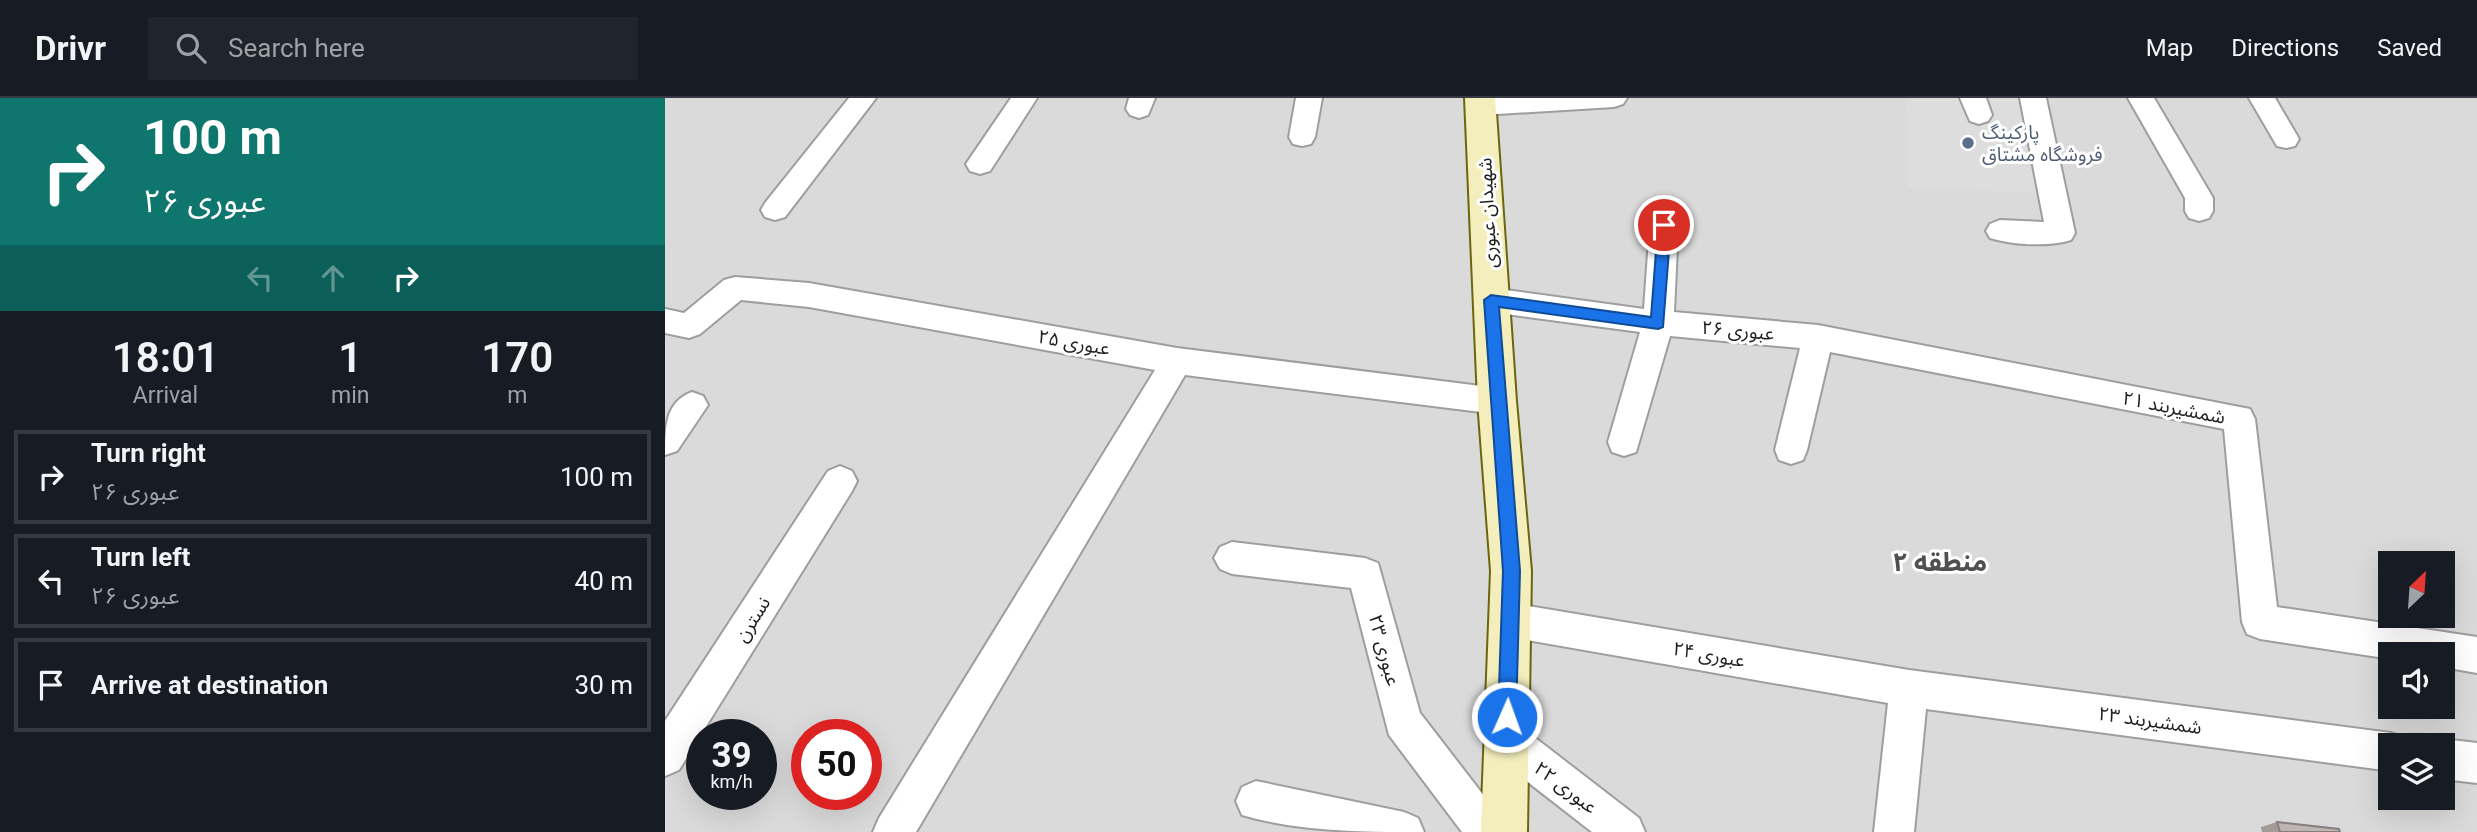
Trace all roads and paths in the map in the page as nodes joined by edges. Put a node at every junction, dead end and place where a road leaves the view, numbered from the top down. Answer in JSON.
{"nodes":[{"id":1,"x":863,"y":98,"type":"edge"},
{"id":2,"x":1024,"y":98,"type":"edge"},
{"id":3,"x":1309,"y":98,"type":"edge"},
{"id":4,"x":1613,"y":98,"type":"edge"},
{"id":5,"x":2033,"y":98,"type":"edge"},
{"id":6,"x":2141,"y":98,"type":"edge"},
{"id":7,"x":2262,"y":98,"type":"edge"},
{"id":8,"x":1480,"y":102,"type":"edge"},
{"id":9,"x":1302,"y":137,"type":"dead end"},
{"id":10,"x":2286,"y":139,"type":"dead end"},
{"id":11,"x":979,"y":164,"type":"dead end"},
{"id":12,"x":775,"y":210,"type":"dead end"},
{"id":13,"x":2199,"y":211,"type":"dead end"},
{"id":14,"x":1664,"y":225,"type":"dead end"},
{"id":15,"x":2000,"y":231,"type":"dead end"},
{"id":16,"x":1491,"y":300,"type":"junction"},
{"id":17,"x":665,"y":321,"type":"edge"},
{"id":18,"x":1658,"y":323,"type":"junction"},
{"id":19,"x":1818,"y":337,"type":"junction"},
{"id":20,"x":1177,"y":360,"type":"junction"},
{"id":21,"x":1497,"y":401,"type":"junction"},
{"id":22,"x":692,"y":405,"type":"dead end"},
{"id":23,"x":665,"y":441,"type":"edge"},
{"id":24,"x":1624,"y":442,"type":"dead end"},
{"id":25,"x":1791,"y":450,"type":"dead end"},
{"id":26,"x":840,"y":481,"type":"dead end"},
{"id":27,"x":1232,"y":558,"type":"dead end"},
{"id":28,"x":1510,"y":620,"type":"junction"},
{"id":29,"x":2477,"y":655,"type":"edge"},
{"id":30,"x":1909,"y":688,"type":"junction"},
{"id":31,"x":1507,"y":741,"type":"junction"},
{"id":32,"x":2378,"y":750,"type":"edge"},
{"id":33,"x":665,"y":756,"type":"edge"},
{"id":34,"x":2455,"y":760,"type":"edge"},
{"id":35,"x":2477,"y":763,"type":"edge"},
{"id":36,"x":1256,"y":801,"type":"dead end"},
{"id":37,"x":893,"y":832,"type":"edge"},
{"id":38,"x":1404,"y":832,"type":"edge"},
{"id":39,"x":1487,"y":832,"type":"edge"},
{"id":40,"x":1504,"y":832,"type":"edge"},
{"id":41,"x":1625,"y":832,"type":"edge"},
{"id":42,"x":1894,"y":832,"type":"edge"}],
"edges":[{"from":1,"to":12,"type":"street"},
{"from":2,"to":11,"type":"street"},
{"from":3,"to":9,"type":"street"},
{"from":4,"to":8,"type":"street"},
{"from":5,"to":15,"type":"street"},
{"from":6,"to":13,"type":"street"},
{"from":7,"to":10,"type":"street"},
{"from":8,"to":16,"type":"main road","name":"شهیدان عبوری"},
{"from":14,"to":18,"type":"street"},
{"from":16,"to":18,"type":"street","name":"عبوری ۲۶"},
{"from":16,"to":21,"type":"main road","name":"شهیدان عبوری"},
{"from":17,"to":20,"type":"street","name":"عبوری ۲۵"},
{"from":18,"to":19,"type":"street","name":"عبوری ۲۶"},
{"from":18,"to":24,"type":"street"},
{"from":19,"to":25,"type":"street"},
{"from":19,"to":29,"type":"street","name":"شمشیربند ۲۱"},
{"from":20,"to":21,"type":"street","name":"عبوری ۲۵"},
{"from":20,"to":37,"type":"street"},
{"from":21,"to":28,"type":"main road","name":"شهیدان عبوری"},
{"from":22,"to":23,"type":"street"},
{"from":26,"to":33,"type":"street","name":"نسترن"},
{"from":27,"to":39,"type":"street","name":"عبوری ۲۳"},
{"from":28,"to":30,"type":"street","name":"عبوری ۲۴"},
{"from":28,"to":31,"type":"main road","name":"شهیدان عبوری"},
{"from":30,"to":32,"type":"street","name":"شمشیربند ۲۳"},
{"from":30,"to":42,"type":"street"},
{"from":31,"to":40,"type":"main road","name":"شهیدان عبوری"},
{"from":31,"to":41,"type":"street","name":"عبوری ۲۲"},
{"from":34,"to":35,"type":"street"},
{"from":36,"to":38,"type":"street"}]}
